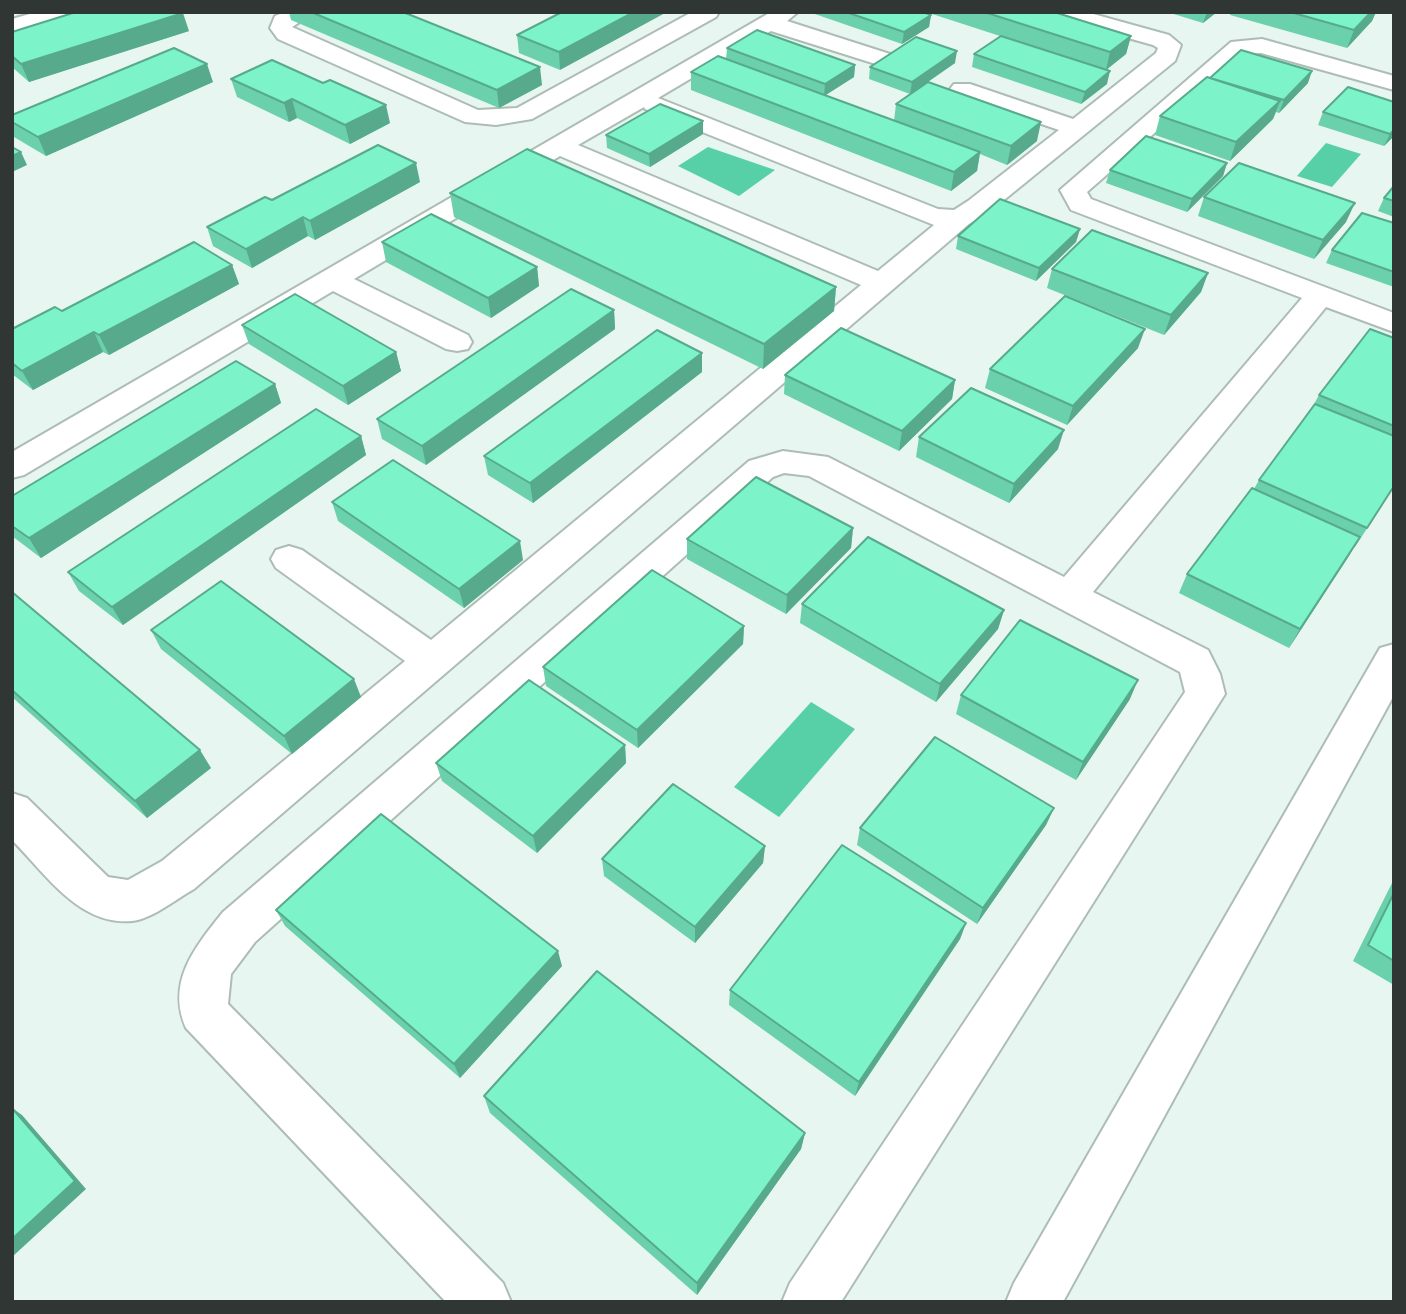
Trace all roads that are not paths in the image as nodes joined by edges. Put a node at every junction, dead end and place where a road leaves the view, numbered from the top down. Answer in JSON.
{"nodes":[{"id":1,"x":63,"y":12,"type":"edge"},
{"id":2,"x":303,"y":12,"type":"edge"},
{"id":3,"x":708,"y":12,"type":"edge"},
{"id":4,"x":1061,"y":12,"type":"edge"},
{"id":5,"x":778,"y":18,"type":"edge"},
{"id":6,"x":12,"y":26,"type":"edge"},
{"id":7,"x":882,"y":59,"type":"edge"},
{"id":8,"x":1389,"y":75,"type":"edge"},
{"id":9,"x":962,"y":89,"type":"dead end"},
{"id":10,"x":639,"y":98,"type":"junction"},
{"id":11,"x":1077,"y":128,"type":"junction"},
{"id":12,"x":558,"y":146,"type":"junction"},
{"id":13,"x":959,"y":218,"type":"junction"},
{"id":14,"x":331,"y":279,"type":"junction"},
{"id":15,"x":882,"y":283,"type":"junction"},
{"id":16,"x":1321,"y":295,"type":"junction"},
{"id":17,"x":1394,"y":323,"type":"edge"},
{"id":18,"x":457,"y":342,"type":"dead end"},
{"id":19,"x":12,"y":467,"type":"edge"},
{"id":20,"x":289,"y":559,"type":"dead end"},
{"id":21,"x":1069,"y":596,"type":"junction"},
{"id":22,"x":1394,"y":659,"type":"edge"},
{"id":23,"x":433,"y":661,"type":"junction"},
{"id":24,"x":12,"y":811,"type":"edge"},
{"id":25,"x":484,"y":1302,"type":"edge"},
{"id":26,"x":809,"y":1302,"type":"edge"},
{"id":27,"x":1033,"y":1302,"type":"edge"}],
"edges":[{"from":1,"to":6,"type":"lane"},
{"from":2,"to":3,"type":"lane"},
{"from":4,"to":11,"type":"lane"},
{"from":5,"to":7,"type":"lane"},
{"from":5,"to":10,"type":"lane"},
{"from":8,"to":16,"type":"lane"},
{"from":9,"to":11,"type":"lane"},
{"from":10,"to":12,"type":"lane"},
{"from":10,"to":13,"type":"lane"},
{"from":11,"to":13,"type":"lane"},
{"from":12,"to":14,"type":"lane"},
{"from":12,"to":15,"type":"lane"},
{"from":13,"to":15,"type":"lane"},
{"from":14,"to":18,"type":"lane"},
{"from":14,"to":19,"type":"lane"},
{"from":15,"to":23,"type":"lane"},
{"from":16,"to":17,"type":"lane"},
{"from":16,"to":21,"type":"lane"},
{"from":20,"to":23,"type":"lane"},
{"from":21,"to":25,"type":"lane"},
{"from":21,"to":26,"type":"lane"},
{"from":22,"to":27,"type":"lane"},
{"from":23,"to":24,"type":"lane"}]}
